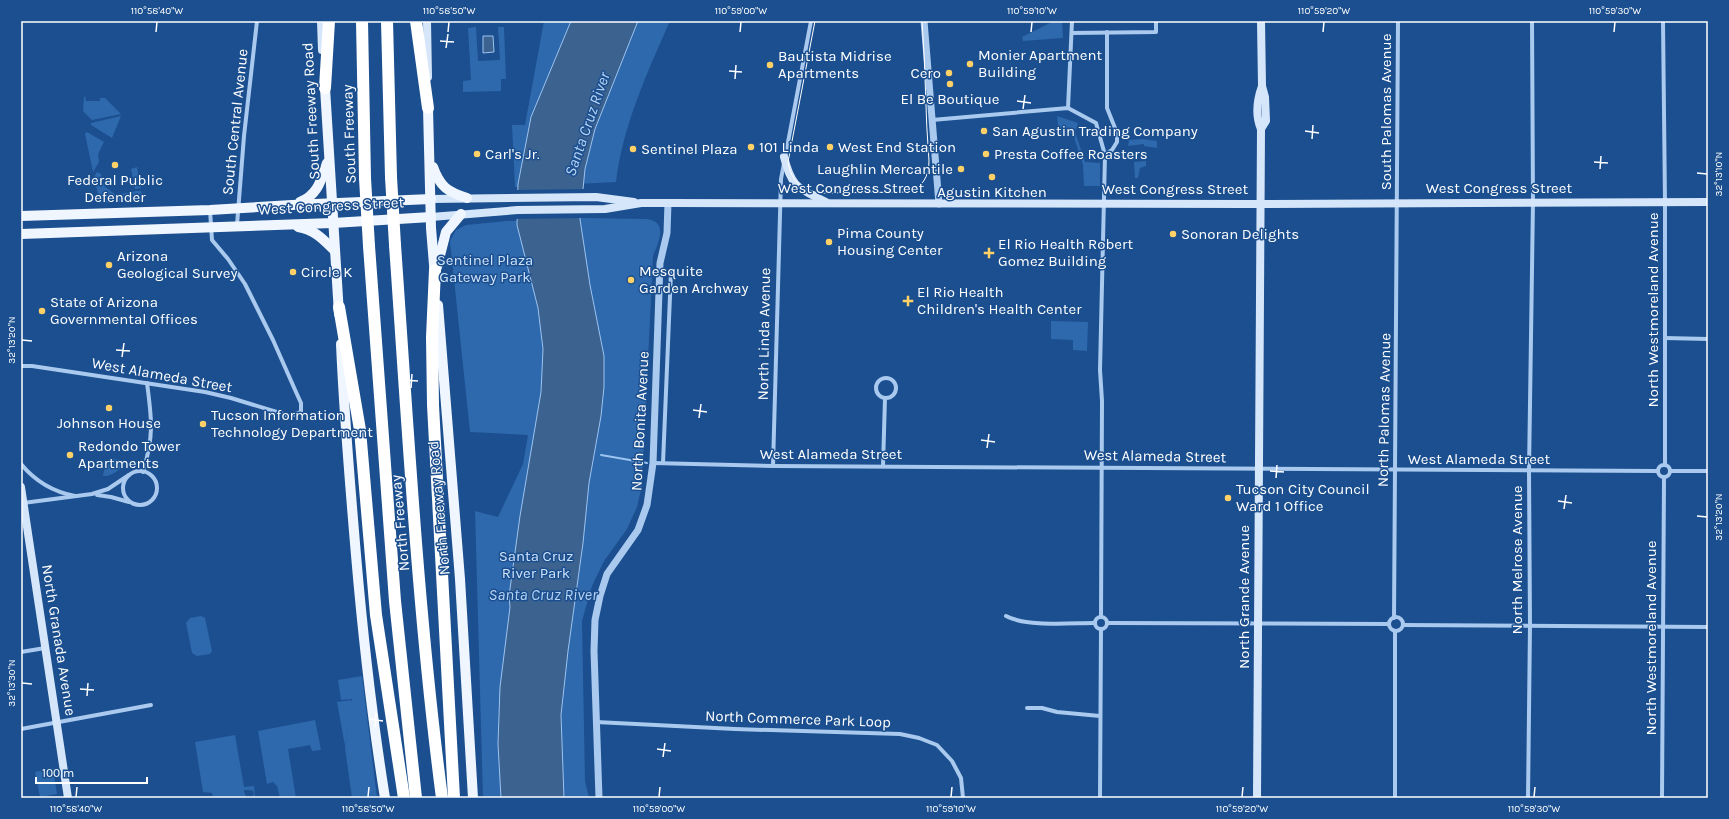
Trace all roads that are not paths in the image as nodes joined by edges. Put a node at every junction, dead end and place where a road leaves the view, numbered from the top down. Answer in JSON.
{"nodes":[{"id":1,"x":257,"y":21,"type":"edge"},
{"id":2,"x":320,"y":21,"type":"edge"},
{"id":3,"x":329,"y":21,"type":"edge"},
{"id":4,"x":362,"y":21,"type":"edge"},
{"id":5,"x":387,"y":21,"type":"edge"},
{"id":6,"x":416,"y":21,"type":"edge"},
{"id":7,"x":427,"y":21,"type":"edge"},
{"id":8,"x":811,"y":21,"type":"edge"},
{"id":9,"x":924,"y":21,"type":"edge"},
{"id":10,"x":1072,"y":21,"type":"edge"},
{"id":11,"x":1156,"y":21,"type":"edge"},
{"id":12,"x":1261,"y":21,"type":"edge"},
{"id":13,"x":1398,"y":21,"type":"edge"},
{"id":14,"x":1532,"y":21,"type":"edge"},
{"id":15,"x":1663,"y":21,"type":"edge"},
{"id":16,"x":1072,"y":32,"type":"junction"},
{"id":17,"x":1107,"y":32,"type":"junction"},
{"id":18,"x":325,"y":88,"type":"junction"},
{"id":19,"x":428,"y":108,"type":"junction"},
{"id":20,"x":1068,"y":108,"type":"junction"},
{"id":21,"x":932,"y":120,"type":"junction"},
{"id":22,"x":1105,"y":155,"type":"junction"},
{"id":23,"x":328,"y":157,"type":"junction"},
{"id":24,"x":784,"y":157,"type":"junction"},
{"id":25,"x":430,"y":160,"type":"junction"},
{"id":26,"x":467,"y":198,"type":"junction"},
{"id":27,"x":431,"y":199,"type":"junction"},
{"id":28,"x":1532,"y":202,"type":"junction"},
{"id":29,"x":1708,"y":202,"type":"edge"},
{"id":30,"x":332,"y":203,"type":"junction"},
{"id":31,"x":641,"y":203,"type":"junction"},
{"id":32,"x":668,"y":203,"type":"junction"},
{"id":33,"x":780,"y":203,"type":"junction"},
{"id":34,"x":1398,"y":203,"type":"junction"},
{"id":35,"x":1666,"y":203,"type":"junction"},
{"id":36,"x":829,"y":204,"type":"junction"},
{"id":37,"x":939,"y":204,"type":"junction"},
{"id":38,"x":1104,"y":204,"type":"junction"},
{"id":39,"x":1261,"y":204,"type":"junction"},
{"id":40,"x":292,"y":205,"type":"junction"},
{"id":41,"x":238,"y":209,"type":"junction"},
{"id":42,"x":210,"y":210,"type":"junction"},
{"id":43,"x":461,"y":214,"type":"junction"},
{"id":44,"x":21,"y":216,"type":"edge"},
{"id":45,"x":431,"y":217,"type":"junction"},
{"id":46,"x":333,"y":223,"type":"junction"},
{"id":47,"x":284,"y":224,"type":"junction"},
{"id":48,"x":237,"y":225,"type":"junction"},
{"id":49,"x":211,"y":226,"type":"junction"},
{"id":50,"x":21,"y":234,"type":"edge"},
{"id":51,"x":369,"y":246,"type":"joint"},
{"id":52,"x":335,"y":251,"type":"junction"},
{"id":53,"x":435,"y":270,"type":"junction"},
{"id":54,"x":660,"y":272,"type":"junction"},
{"id":55,"x":339,"y":307,"type":"junction"},
{"id":56,"x":1665,"y":338,"type":"junction"},
{"id":57,"x":1708,"y":339,"type":"edge"},
{"id":58,"x":21,"y":366,"type":"edge"},
{"id":59,"x":147,"y":383,"type":"junction"},
{"id":60,"x":885,"y":398,"type":"junction"},
{"id":61,"x":653,"y":463,"type":"junction"},
{"id":62,"x":663,"y":463,"type":"junction"},
{"id":63,"x":21,"y":464,"type":"edge"},
{"id":64,"x":1665,"y":465,"type":"junction"},
{"id":65,"x":773,"y":466,"type":"junction"},
{"id":66,"x":883,"y":466,"type":"junction"},
{"id":67,"x":1101,"y":467,"type":"junction"},
{"id":68,"x":1260,"y":469,"type":"junction"},
{"id":69,"x":1395,"y":470,"type":"junction"},
{"id":70,"x":1529,"y":471,"type":"junction"},
{"id":71,"x":1670,"y":471,"type":"junction"},
{"id":72,"x":1708,"y":471,"type":"edge"},
{"id":73,"x":143,"y":472,"type":"junction"},
{"id":74,"x":1657,"y":472,"type":"junction"},
{"id":75,"x":129,"y":475,"type":"junction"},
{"id":76,"x":1664,"y":478,"type":"junction"},
{"id":77,"x":21,"y":487,"type":"edge"},
{"id":78,"x":92,"y":494,"type":"junction"},
{"id":79,"x":81,"y":496,"type":"junction"},
{"id":80,"x":131,"y":503,"type":"junction"},
{"id":81,"x":23,"y":504,"type":"edge"},
{"id":82,"x":1006,"y":616,"type":"dead end"},
{"id":83,"x":1101,"y":616,"type":"junction"},
{"id":84,"x":1394,"y":618,"type":"junction"},
{"id":85,"x":1094,"y":623,"type":"junction"},
{"id":86,"x":1107,"y":623,"type":"junction"},
{"id":87,"x":1258,"y":624,"type":"junction"},
{"id":88,"x":1389,"y":624,"type":"junction"},
{"id":89,"x":1403,"y":625,"type":"junction"},
{"id":90,"x":1530,"y":625,"type":"junction"},
{"id":91,"x":1662,"y":627,"type":"junction"},
{"id":92,"x":1708,"y":627,"type":"edge"},
{"id":93,"x":1101,"y":629,"type":"junction"},
{"id":94,"x":1395,"y":631,"type":"junction"},
{"id":95,"x":46,"y":648,"type":"junction"},
{"id":96,"x":21,"y":652,"type":"edge"},
{"id":97,"x":151,"y":705,"type":"dead end"},
{"id":98,"x":1027,"y":708,"type":"dead end"},
{"id":99,"x":1100,"y":716,"type":"junction"},
{"id":100,"x":57,"y":722,"type":"junction"},
{"id":101,"x":596,"y":722,"type":"junction"},
{"id":102,"x":21,"y":729,"type":"edge"},
{"id":103,"x":68,"y":798,"type":"edge"},
{"id":104,"x":385,"y":798,"type":"edge"},
{"id":105,"x":404,"y":798,"type":"edge"},
{"id":106,"x":416,"y":798,"type":"edge"},
{"id":107,"x":442,"y":798,"type":"edge"},
{"id":108,"x":454,"y":798,"type":"edge"},
{"id":109,"x":473,"y":798,"type":"edge"},
{"id":110,"x":599,"y":798,"type":"edge"},
{"id":111,"x":964,"y":798,"type":"edge"},
{"id":112,"x":1100,"y":798,"type":"edge"},
{"id":113,"x":1257,"y":798,"type":"edge"},
{"id":114,"x":1395,"y":798,"type":"edge"},
{"id":115,"x":1528,"y":798,"type":"edge"},
{"id":116,"x":1662,"y":798,"type":"edge"}],
"edges":[{"from":1,"to":41,"type":"street","name":"South Central Avenue"},
{"from":2,"to":18,"type":"main road","name":"South Freeway Road"},
{"from":3,"to":18,"type":"highway"},
{"from":4,"to":51,"type":"highway","name":"South Freeway","bridge":true},
{"from":5,"to":107,"type":"highway","name":"North Freeway","bridge":true},
{"from":6,"to":19,"type":"highway"},
{"from":7,"to":19,"type":"main road"},
{"from":8,"to":24,"type":"street","name":"North Linda Avenue"},
{"from":9,"to":21,"type":"street"},
{"from":10,"to":16,"type":"street"},
{"from":11,"to":17,"type":"street"},
{"from":12,"to":39,"type":"main road","name":"North Grande Avenue"},
{"from":13,"to":34,"type":"street","name":"South Palomas Avenue"},
{"from":14,"to":28,"type":"street","name":"North Melrose Avenue"},
{"from":15,"to":35,"type":"street","name":"North Westmoreland Avenue"},
{"from":16,"to":17,"type":"street"},
{"from":16,"to":20,"type":"street"},
{"from":17,"to":22,"type":"street"},
{"from":18,"to":23,"type":"main road","name":"South Freeway Road"},
{"from":19,"to":25,"type":"main road"},
{"from":20,"to":21,"type":"street"},
{"from":20,"to":22,"type":"street"},
{"from":21,"to":37,"type":"street"},
{"from":22,"to":38,"type":"street"},
{"from":23,"to":30,"type":"main road","name":"South Freeway Road"},
{"from":23,"to":40,"type":"main road"},
{"from":24,"to":33,"type":"street","name":"North Linda Avenue"},
{"from":24,"to":36,"type":"main road"},
{"from":25,"to":26,"type":"main road"},
{"from":25,"to":27,"type":"main road"},
{"from":26,"to":27,"type":"main road","name":"West Congress Street"},
{"from":26,"to":31,"type":"main road","name":"West Congress Street"},
{"from":27,"to":30,"type":"main road","name":"West Congress Street"},
{"from":27,"to":45,"type":"main road"},
{"from":28,"to":34,"type":"main road","name":"West Congress Street"},
{"from":28,"to":35,"type":"main road","name":"West Congress Street"},
{"from":28,"to":70,"type":"street","name":"North Melrose Avenue"},
{"from":29,"to":35,"type":"main road","name":"West Congress Street"},
{"from":30,"to":40,"type":"main road","name":"West Congress Street"},
{"from":30,"to":46,"type":"main road","name":"South Freeway Road"},
{"from":31,"to":32,"type":"main road","name":"West Congress Street"},
{"from":31,"to":43,"type":"main road","name":"West Congress Street"},
{"from":32,"to":33,"type":"main road","name":"West Congress Street"},
{"from":32,"to":54,"type":"street","name":"North Bonita Avenue"},
{"from":33,"to":36,"type":"main road","name":"West Congress Street"},
{"from":33,"to":65,"type":"street","name":"North Linda Avenue"},
{"from":34,"to":39,"type":"main road","name":"West Congress Street"},
{"from":34,"to":69,"type":"street","name":"North Palomas Avenue"},
{"from":35,"to":56,"type":"street","name":"North Westmoreland Avenue"},
{"from":36,"to":37,"type":"main road","name":"West Congress Street"},
{"from":37,"to":38,"type":"main road","name":"West Congress Street"},
{"from":38,"to":39,"type":"main road","name":"West Congress Street"},
{"from":38,"to":67,"type":"street"},
{"from":39,"to":68,"type":"main road","name":"North Grande Avenue"},
{"from":40,"to":41,"type":"main road","name":"West Congress Street"},
{"from":41,"to":42,"type":"main road","name":"West Congress Street"},
{"from":41,"to":48,"type":"street","name":"South Central Avenue"},
{"from":42,"to":44,"type":"main road","name":"West Congress Street"},
{"from":42,"to":49,"type":"street"},
{"from":43,"to":45,"type":"main road","name":"West Congress Street"},
{"from":43,"to":53,"type":"main road"},
{"from":45,"to":46,"type":"main road","name":"West Congress Street"},
{"from":45,"to":53,"type":"main road","name":"North Freeway Road"},
{"from":46,"to":47,"type":"main road","name":"West Congress Street"},
{"from":46,"to":52,"type":"main road"},
{"from":47,"to":48,"type":"main road","name":"West Congress Street"},
{"from":47,"to":52,"type":"main road"},
{"from":48,"to":49,"type":"main road","name":"West Congress Street"},
{"from":49,"to":50,"type":"main road","name":"West Congress Street"},
{"from":49,"to":59,"type":"street","name":"West Alameda Street"},
{"from":51,"to":106,"type":"highway","name":"North Freeway"},
{"from":52,"to":55,"type":"main road"},
{"from":53,"to":108,"type":"highway"},
{"from":53,"to":109,"type":"main road","name":"North Freeway Road"},
{"from":54,"to":61,"type":"street","name":"North Bonita Avenue"},
{"from":54,"to":62,"type":"street","name":"North Bonita Avenue"},
{"from":55,"to":104,"type":"main road"},
{"from":55,"to":105,"type":"highway"},
{"from":56,"to":57,"type":"street"},
{"from":56,"to":64,"type":"street","name":"North Westmoreland Avenue"},
{"from":58,"to":59,"type":"street","name":"West Alameda Street"},
{"from":59,"to":73,"type":"street"},
{"from":60,"to":60,"type":"street"},
{"from":60,"to":66,"type":"street"},
{"from":61,"to":62,"type":"street","name":"West Alameda Street"},
{"from":61,"to":101,"type":"street","name":"North Bonita Avenue"},
{"from":62,"to":65,"type":"street","name":"West Alameda Street"},
{"from":63,"to":79,"type":"street"},
{"from":64,"to":71,"type":"street"},
{"from":64,"to":74,"type":"street"},
{"from":65,"to":66,"type":"street","name":"West Alameda Street"},
{"from":66,"to":67,"type":"street","name":"West Alameda Street"},
{"from":67,"to":68,"type":"street","name":"West Alameda Street"},
{"from":67,"to":83,"type":"street"},
{"from":68,"to":69,"type":"street","name":"West Alameda Street"},
{"from":68,"to":87,"type":"main road","name":"North Grande Avenue"},
{"from":69,"to":70,"type":"street","name":"West Alameda Street"},
{"from":69,"to":84,"type":"street","name":"North Palomas Avenue"},
{"from":70,"to":74,"type":"street","name":"West Alameda Street"},
{"from":70,"to":90,"type":"street","name":"North Melrose Avenue"},
{"from":71,"to":72,"type":"street"},
{"from":71,"to":76,"type":"street"},
{"from":73,"to":75,"type":"street"},
{"from":73,"to":80,"type":"street"},
{"from":74,"to":76,"type":"street"},
{"from":75,"to":78,"type":"street"},
{"from":75,"to":80,"type":"street"},
{"from":76,"to":91,"type":"street","name":"North Westmoreland Avenue"},
{"from":77,"to":81,"type":"main road","name":"North Granada Avenue"},
{"from":78,"to":79,"type":"street"},
{"from":78,"to":80,"type":"street"},
{"from":79,"to":81,"type":"street"},
{"from":81,"to":95,"type":"main road","name":"North Granada Avenue"},
{"from":82,"to":85,"type":"street"},
{"from":83,"to":85,"type":"street"},
{"from":83,"to":86,"type":"street"},
{"from":84,"to":88,"type":"street"},
{"from":84,"to":89,"type":"street"},
{"from":85,"to":93,"type":"street"},
{"from":86,"to":87,"type":"street"},
{"from":86,"to":93,"type":"street"},
{"from":87,"to":88,"type":"street"},
{"from":87,"to":113,"type":"main road","name":"North Grande Avenue"},
{"from":88,"to":94,"type":"street"},
{"from":89,"to":90,"type":"street"},
{"from":89,"to":94,"type":"street"},
{"from":90,"to":91,"type":"street"},
{"from":90,"to":115,"type":"street","name":"North Melrose Avenue"},
{"from":91,"to":92,"type":"street"},
{"from":91,"to":116,"type":"street","name":"North Westmoreland Avenue"},
{"from":93,"to":99,"type":"street"},
{"from":94,"to":114,"type":"street"},
{"from":95,"to":96,"type":"street"},
{"from":95,"to":100,"type":"main road","name":"North Granada Avenue"},
{"from":97,"to":100,"type":"street"},
{"from":98,"to":99,"type":"street"},
{"from":99,"to":112,"type":"street"},
{"from":100,"to":102,"type":"street"},
{"from":100,"to":103,"type":"main road","name":"North Granada Avenue"},
{"from":101,"to":110,"type":"street","name":"North Bonita Avenue"},
{"from":101,"to":111,"type":"street","name":"North Commerce Park Loop"}]}
